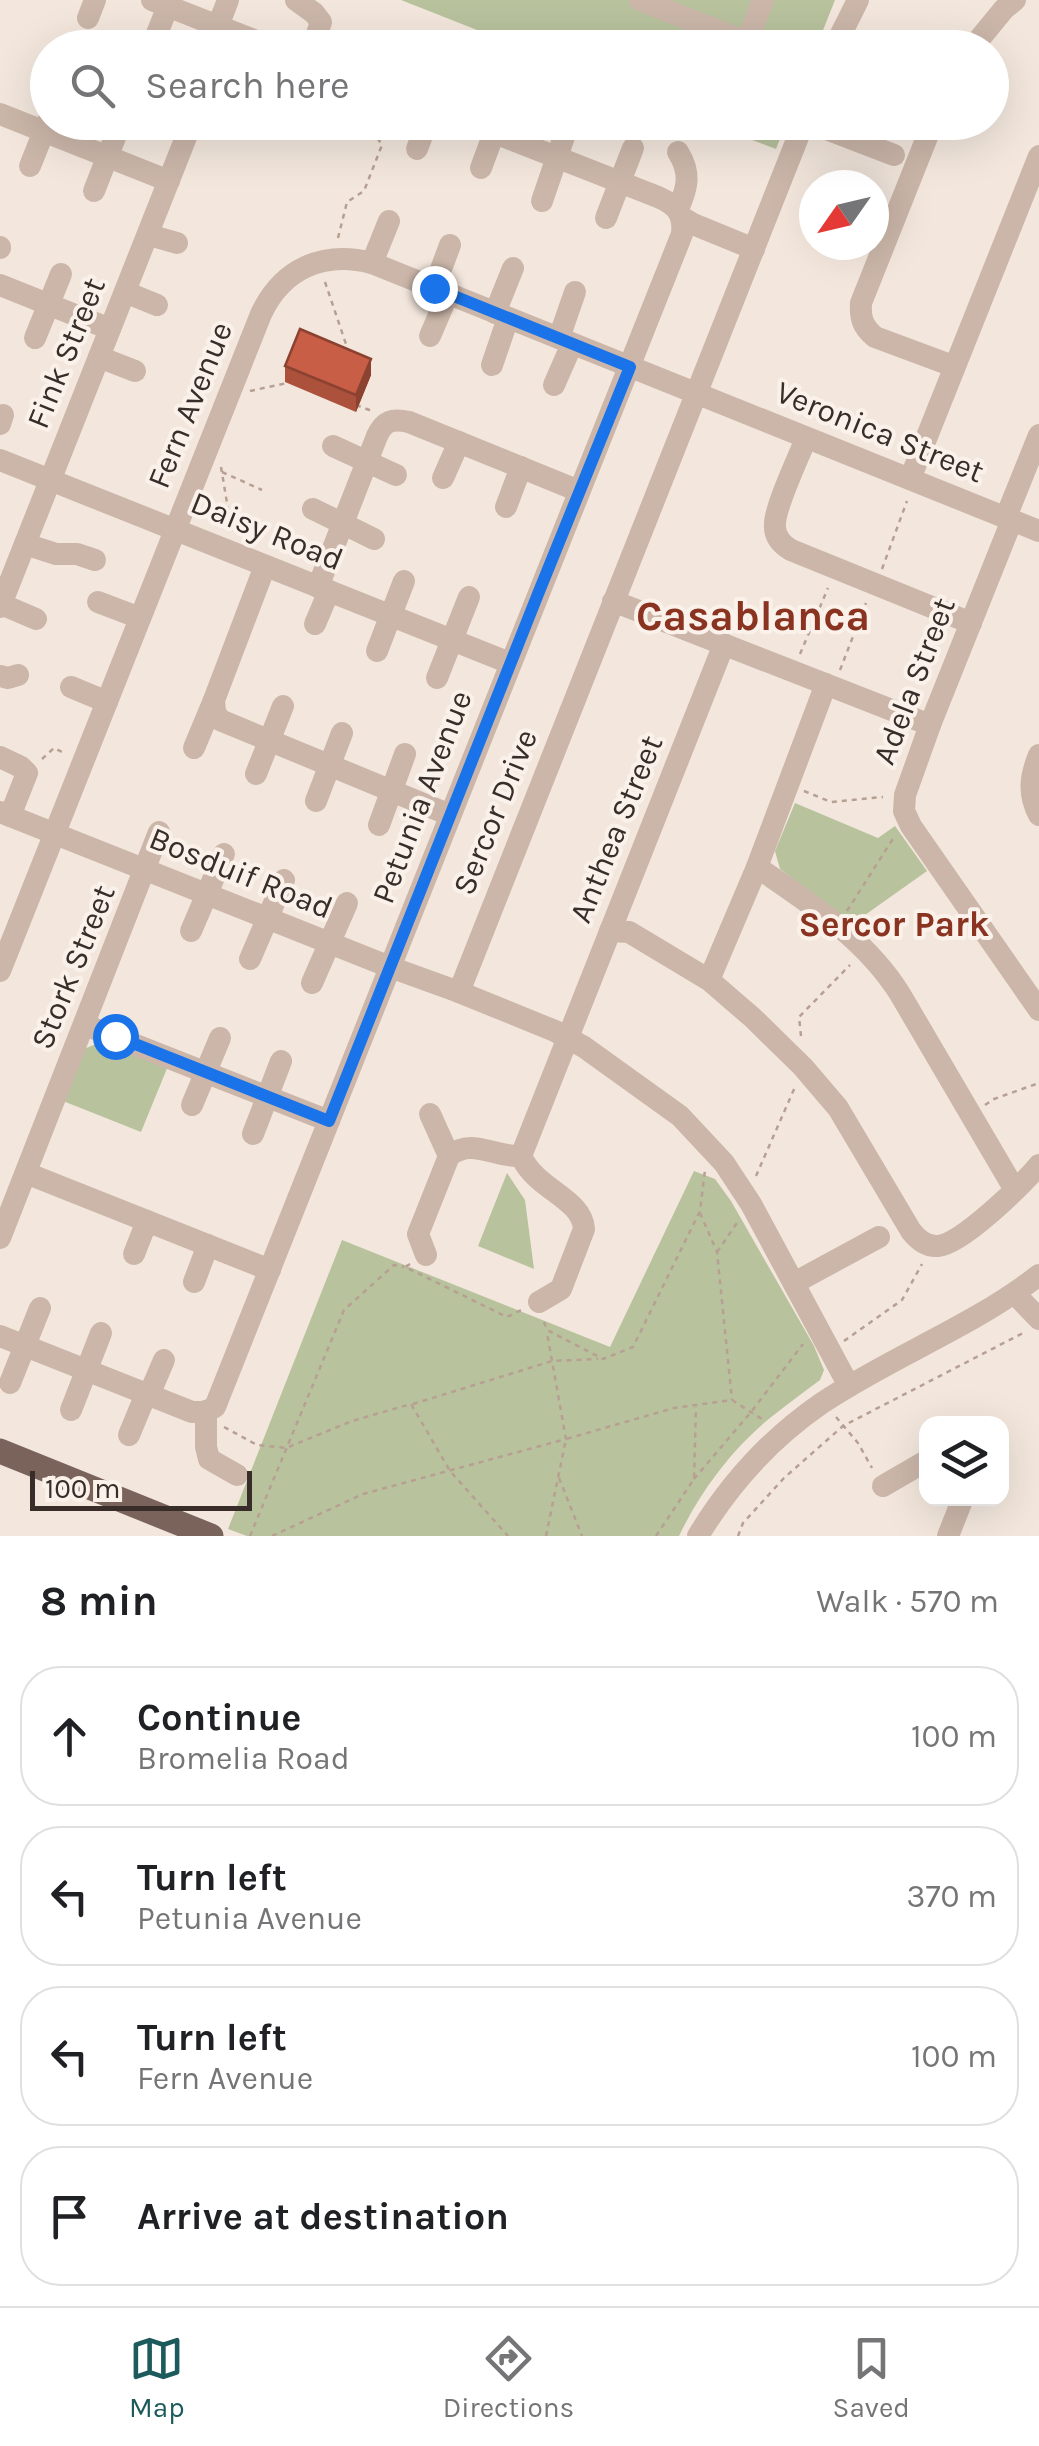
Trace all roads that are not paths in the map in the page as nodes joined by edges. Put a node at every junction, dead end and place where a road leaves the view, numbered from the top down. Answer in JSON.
{"nodes":[{"id":1,"x":228,"y":0,"type":"edge"},
{"id":2,"x":296,"y":0,"type":"edge"},
{"id":3,"x":640,"y":0,"type":"edge"},
{"id":4,"x":763,"y":0,"type":"edge"},
{"id":5,"x":858,"y":0,"type":"edge"},
{"id":6,"x":1014,"y":0,"type":"edge"},
{"id":7,"x":158,"y":2,"type":"edge"},
{"id":8,"x":155,"y":30,"type":"edge"},
{"id":9,"x":214,"y":30,"type":"edge"},
{"id":10,"x":223,"y":30,"type":"edge"},
{"id":11,"x":318,"y":30,"type":"edge"},
{"id":12,"x":715,"y":30,"type":"edge"},
{"id":13,"x":756,"y":30,"type":"edge"},
{"id":14,"x":843,"y":30,"type":"edge"},
{"id":15,"x":987,"y":30,"type":"edge"},
{"id":16,"x":0,"y":114,"type":"edge"},
{"id":17,"x":30,"y":122,"type":"edge"},
{"id":18,"x":40,"y":140,"type":"edge"},
{"id":19,"x":74,"y":140,"type":"edge"},
{"id":20,"x":114,"y":140,"type":"edge"},
{"id":21,"x":185,"y":140,"type":"edge"},
{"id":22,"x":420,"y":140,"type":"edge"},
{"id":23,"x":491,"y":140,"type":"edge"},
{"id":24,"x":520,"y":140,"type":"edge"},
{"id":25,"x":563,"y":140,"type":"edge"},
{"id":26,"x":799,"y":140,"type":"edge"},
{"id":27,"x":854,"y":140,"type":"edge"},
{"id":28,"x":925,"y":140,"type":"edge"},
{"id":29,"x":633,"y":148,"type":"dead end"},
{"id":30,"x":417,"y":149,"type":"dead end"},
{"id":31,"x":678,"y":152,"type":"dead end"},
{"id":32,"x":894,"y":155,"type":"dead end"},
{"id":33,"x":107,"y":156,"type":"junction"},
{"id":34,"x":1039,"y":156,"type":"edge"},
{"id":35,"x":557,"y":158,"type":"junction"},
{"id":36,"x":30,"y":166,"type":"dead end"},
{"id":37,"x":480,"y":168,"type":"dead end"},
{"id":38,"x":169,"y":181,"type":"junction"},
{"id":39,"x":620,"y":182,"type":"junction"},
{"id":40,"x":94,"y":191,"type":"dead end"},
{"id":41,"x":542,"y":201,"type":"dead end"},
{"id":42,"x":681,"y":213,"type":"junction"},
{"id":43,"x":606,"y":218,"type":"dead end"},
{"id":44,"x":389,"y":221,"type":"dead end"},
{"id":45,"x":149,"y":235,"type":"junction"},
{"id":46,"x":178,"y":243,"type":"dead end"},
{"id":47,"x":450,"y":245,"type":"dead end"},
{"id":48,"x":754,"y":249,"type":"junction"},
{"id":49,"x":372,"y":263,"type":"junction"},
{"id":50,"x":513,"y":268,"type":"dead end"},
{"id":51,"x":61,"y":274,"type":"dead end"},
{"id":52,"x":0,"y":285,"type":"edge"},
{"id":53,"x":441,"y":291,"type":"junction"},
{"id":54,"x":125,"y":292,"type":"junction"},
{"id":55,"x":575,"y":292,"type":"dead end"},
{"id":56,"x":49,"y":304,"type":"junction"},
{"id":57,"x":157,"y":305,"type":"dead end"},
{"id":58,"x":502,"y":316,"type":"junction"},
{"id":59,"x":110,"y":329,"type":"junction"},
{"id":60,"x":430,"y":336,"type":"dead end"},
{"id":61,"x":35,"y":338,"type":"dead end"},
{"id":62,"x":566,"y":341,"type":"junction"},
{"id":63,"x":99,"y":357,"type":"junction"},
{"id":64,"x":492,"y":365,"type":"dead end"},
{"id":65,"x":954,"y":366,"type":"junction"},
{"id":66,"x":630,"y":367,"type":"junction"},
{"id":67,"x":135,"y":371,"type":"dead end"},
{"id":68,"x":554,"y":385,"type":"dead end"},
{"id":69,"x":697,"y":394,"type":"junction"},
{"id":70,"x":1039,"y":435,"type":"edge"},
{"id":71,"x":806,"y":438,"type":"junction"},
{"id":72,"x":459,"y":442,"type":"junction"},
{"id":73,"x":333,"y":446,"type":"dead end"},
{"id":74,"x":0,"y":460,"type":"edge"},
{"id":75,"x":367,"y":460,"type":"junction"},
{"id":76,"x":521,"y":467,"type":"junction"},
{"id":77,"x":396,"y":475,"type":"dead end"},
{"id":78,"x":444,"y":478,"type":"dead end"},
{"id":79,"x":910,"y":479,"type":"junction"},
{"id":80,"x":50,"y":480,"type":"junction"},
{"id":81,"x":579,"y":490,"type":"junction"},
{"id":82,"x":506,"y":506,"type":"dead end"},
{"id":83,"x":313,"y":510,"type":"dead end"},
{"id":84,"x":1009,"y":518,"type":"junction"},
{"id":85,"x":343,"y":524,"type":"junction"},
{"id":86,"x":176,"y":530,"type":"junction"},
{"id":87,"x":1039,"y":531,"type":"edge"},
{"id":88,"x":374,"y":539,"type":"dead end"},
{"id":89,"x":25,"y":544,"type":"junction"},
{"id":90,"x":95,"y":560,"type":"dead end"},
{"id":91,"x":265,"y":566,"type":"junction"},
{"id":92,"x":404,"y":581,"type":"dead end"},
{"id":93,"x":324,"y":589,"type":"junction"},
{"id":94,"x":469,"y":596,"type":"dead end"},
{"id":95,"x":613,"y":600,"type":"junction"},
{"id":96,"x":98,"y":602,"type":"dead end"},
{"id":97,"x":1,"y":606,"type":"edge"},
{"id":98,"x":391,"y":616,"type":"junction"},
{"id":99,"x":140,"y":618,"type":"junction"},
{"id":100,"x":36,"y":619,"type":"dead end"},
{"id":101,"x":971,"y":623,"type":"junction"},
{"id":102,"x":315,"y":624,"type":"dead end"},
{"id":103,"x":452,"y":640,"type":"junction"},
{"id":104,"x":724,"y":644,"type":"junction"},
{"id":105,"x":377,"y":651,"type":"dead end"},
{"id":106,"x":510,"y":663,"type":"junction"},
{"id":107,"x":437,"y":678,"type":"dead end"},
{"id":108,"x":826,"y":684,"type":"junction"},
{"id":109,"x":71,"y":687,"type":"dead end"},
{"id":110,"x":214,"y":700,"type":"junction"},
{"id":111,"x":107,"y":702,"type":"junction"},
{"id":112,"x":283,"y":706,"type":"dead end"},
{"id":113,"x":930,"y":725,"type":"junction"},
{"id":114,"x":342,"y":733,"type":"dead end"},
{"id":115,"x":270,"y":742,"type":"junction"},
{"id":116,"x":194,"y":748,"type":"dead end"},
{"id":117,"x":405,"y":754,"type":"dead end"},
{"id":118,"x":1039,"y":756,"type":"edge"},
{"id":119,"x":0,"y":757,"type":"edge"},
{"id":120,"x":330,"y":766,"type":"junction"},
{"id":121,"x":256,"y":774,"type":"dead end"},
{"id":122,"x":392,"y":791,"type":"junction"},
{"id":123,"x":316,"y":801,"type":"dead end"},
{"id":124,"x":5,"y":814,"type":"edge"},
{"id":125,"x":450,"y":815,"type":"junction"},
{"id":126,"x":1039,"y":815,"type":"edge"},
{"id":127,"x":379,"y":826,"type":"dead end"},
{"id":128,"x":160,"y":832,"type":"dead end"},
{"id":129,"x":54,"y":834,"type":"junction"},
{"id":130,"x":224,"y":854,"type":"dead end"},
{"id":131,"x":757,"y":867,"type":"junction"},
{"id":132,"x":146,"y":870,"type":"junction"},
{"id":133,"x":284,"y":880,"type":"dead end"},
{"id":134,"x":206,"y":894,"type":"junction"},
{"id":135,"x":347,"y":903,"type":"dead end"},
{"id":136,"x":268,"y":919,"type":"junction"},
{"id":137,"x":191,"y":931,"type":"dead end"},
{"id":138,"x":610,"y":931,"type":"junction"},
{"id":139,"x":331,"y":944,"type":"junction"},
{"id":140,"x":250,"y":959,"type":"dead end"},
{"id":141,"x":390,"y":968,"type":"junction"},
{"id":142,"x":0,"y":971,"type":"edge"},
{"id":143,"x":708,"y":980,"type":"junction"},
{"id":144,"x":312,"y":983,"type":"dead end"},
{"id":145,"x":459,"y":992,"type":"junction"},
{"id":146,"x":1039,"y":1010,"type":"edge"},
{"id":147,"x":85,"y":1025,"type":"junction"},
{"id":148,"x":220,"y":1038,"type":"dead end"},
{"id":149,"x":568,"y":1038,"type":"junction"},
{"id":150,"x":282,"y":1061,"type":"dead end"},
{"id":151,"x":206,"y":1072,"type":"junction"},
{"id":152,"x":268,"y":1096,"type":"junction"},
{"id":153,"x":192,"y":1105,"type":"dead end"},
{"id":154,"x":430,"y":1114,"type":"dead end"},
{"id":155,"x":329,"y":1121,"type":"junction"},
{"id":156,"x":253,"y":1134,"type":"dead end"},
{"id":157,"x":449,"y":1156,"type":"junction"},
{"id":158,"x":522,"y":1156,"type":"junction"},
{"id":159,"x":1039,"y":1165,"type":"edge"},
{"id":160,"x":26,"y":1173,"type":"junction"},
{"id":161,"x":1015,"y":1190,"type":"junction"},
{"id":162,"x":147,"y":1221,"type":"junction"},
{"id":163,"x":880,"y":1237,"type":"dead end"},
{"id":164,"x":0,"y":1238,"type":"edge"},
{"id":165,"x":208,"y":1245,"type":"junction"},
{"id":166,"x":134,"y":1254,"type":"dead end"},
{"id":167,"x":426,"y":1256,"type":"dead end"},
{"id":168,"x":270,"y":1270,"type":"junction"},
{"id":169,"x":1039,"y":1275,"type":"edge"},
{"id":170,"x":194,"y":1282,"type":"dead end"},
{"id":171,"x":794,"y":1282,"type":"junction"},
{"id":172,"x":1015,"y":1294,"type":"junction"},
{"id":173,"x":539,"y":1302,"type":"dead end"},
{"id":174,"x":40,"y":1308,"type":"dead end"},
{"id":175,"x":1035,"y":1322,"type":"edge"},
{"id":176,"x":101,"y":1333,"type":"dead end"},
{"id":177,"x":0,"y":1336,"type":"edge"},
{"id":178,"x":25,"y":1346,"type":"junction"},
{"id":179,"x":164,"y":1360,"type":"dead end"},
{"id":180,"x":86,"y":1370,"type":"junction"},
{"id":181,"x":10,"y":1383,"type":"dead end"},
{"id":182,"x":849,"y":1386,"type":"junction"},
{"id":183,"x":147,"y":1394,"type":"junction"},
{"id":184,"x":72,"y":1410,"type":"dead end"},
{"id":185,"x":206,"y":1415,"type":"junction"},
{"id":186,"x":130,"y":1434,"type":"dead end"},
{"id":187,"x":0,"y":1452,"type":"edge"},
{"id":188,"x":919,"y":1465,"type":"edge"},
{"id":189,"x":237,"y":1474,"type":"dead end"},
{"id":190,"x":884,"y":1486,"type":"road end"},
{"id":191,"x":960,"y":1506,"type":"edge"},
{"id":192,"x":212,"y":1536,"type":"edge"},
{"id":193,"x":698,"y":1536,"type":"edge"},
{"id":194,"x":948,"y":1536,"type":"edge"}],
"edges":[{"from":1,"to":10,"type":"street"},
{"from":2,"to":11,"type":"street"},
{"from":3,"to":12,"type":"street"},
{"from":4,"to":13,"type":"street"},
{"from":5,"to":14,"type":"street"},
{"from":6,"to":15,"type":"street"},
{"from":7,"to":8,"type":"street"},
{"from":7,"to":9,"type":"street"},
{"from":16,"to":17,"type":"street"},
{"from":18,"to":36,"type":"street"},
{"from":19,"to":33,"type":"street"},
{"from":20,"to":33,"type":"street"},
{"from":21,"to":38,"type":"street","name":"Fink Street"},
{"from":22,"to":30,"type":"street"},
{"from":23,"to":37,"type":"street"},
{"from":24,"to":35,"type":"street"},
{"from":25,"to":35,"type":"street"},
{"from":26,"to":48,"type":"street","name":"Sercor Drive"},
{"from":27,"to":32,"type":"street"},
{"from":28,"to":65,"type":"street"},
{"from":29,"to":39,"type":"street"},
{"from":31,"to":42,"type":"street","name":"Petunia Avenue"},
{"from":33,"to":38,"type":"street"},
{"from":33,"to":40,"type":"street"},
{"from":34,"to":65,"type":"street"},
{"from":35,"to":39,"type":"street"},
{"from":35,"to":41,"type":"street"},
{"from":38,"to":45,"type":"street","name":"Fink Street"},
{"from":39,"to":42,"type":"street"},
{"from":39,"to":43,"type":"street"},
{"from":42,"to":48,"type":"street"},
{"from":42,"to":66,"type":"street","name":"Petunia Avenue"},
{"from":44,"to":49,"type":"street"},
{"from":45,"to":46,"type":"street"},
{"from":45,"to":54,"type":"street","name":"Fink Street"},
{"from":47,"to":53,"type":"street"},
{"from":48,"to":69,"type":"street","name":"Sercor Drive"},
{"from":49,"to":53,"type":"street"},
{"from":49,"to":86,"type":"street","name":"Fern Avenue"},
{"from":50,"to":58,"type":"street"},
{"from":51,"to":56,"type":"street"},
{"from":52,"to":56,"type":"street"},
{"from":53,"to":58,"type":"street"},
{"from":53,"to":60,"type":"street"},
{"from":54,"to":57,"type":"street"},
{"from":54,"to":59,"type":"street","name":"Fink Street"},
{"from":55,"to":62,"type":"street"},
{"from":56,"to":59,"type":"street"},
{"from":56,"to":61,"type":"street"},
{"from":58,"to":62,"type":"street"},
{"from":58,"to":64,"type":"street"},
{"from":59,"to":63,"type":"street","name":"Fink Street"},
{"from":62,"to":66,"type":"street"},
{"from":62,"to":68,"type":"street"},
{"from":63,"to":67,"type":"street"},
{"from":63,"to":80,"type":"street","name":"Fink Street"},
{"from":65,"to":79,"type":"street"},
{"from":66,"to":69,"type":"street"},
{"from":66,"to":81,"type":"street","name":"Petunia Avenue"},
{"from":69,"to":71,"type":"street","name":"Veronica Street"},
{"from":69,"to":95,"type":"street","name":"Sercor Drive"},
{"from":70,"to":84,"type":"street","name":"Adela Street"},
{"from":71,"to":79,"type":"street","name":"Veronica Street"},
{"from":71,"to":101,"type":"street"},
{"from":72,"to":75,"type":"street"},
{"from":72,"to":76,"type":"street"},
{"from":72,"to":78,"type":"street"},
{"from":73,"to":75,"type":"street"},
{"from":74,"to":80,"type":"street","name":"Daisy Road"},
{"from":75,"to":77,"type":"street"},
{"from":75,"to":85,"type":"street"},
{"from":76,"to":81,"type":"street"},
{"from":76,"to":82,"type":"street"},
{"from":79,"to":84,"type":"street","name":"Veronica Street"},
{"from":80,"to":86,"type":"street","name":"Daisy Road"},
{"from":80,"to":89,"type":"street","name":"Fink Street"},
{"from":81,"to":106,"type":"street","name":"Petunia Avenue"},
{"from":83,"to":85,"type":"street"},
{"from":84,"to":87,"type":"street","name":"Veronica Street"},
{"from":84,"to":101,"type":"street","name":"Adela Street"},
{"from":85,"to":88,"type":"street"},
{"from":85,"to":93,"type":"street"},
{"from":86,"to":91,"type":"street","name":"Daisy Road"},
{"from":86,"to":99,"type":"street","name":"Fern Avenue"},
{"from":89,"to":90,"type":"street"},
{"from":89,"to":97,"type":"street","name":"Fink Street"},
{"from":91,"to":93,"type":"street","name":"Daisy Road"},
{"from":91,"to":110,"type":"street"},
{"from":92,"to":98,"type":"street"},
{"from":93,"to":98,"type":"street","name":"Daisy Road"},
{"from":93,"to":102,"type":"street"},
{"from":94,"to":103,"type":"street"},
{"from":95,"to":104,"type":"street"},
{"from":95,"to":145,"type":"street","name":"Sercor Drive"},
{"from":96,"to":99,"type":"street"},
{"from":97,"to":100,"type":"street"},
{"from":98,"to":103,"type":"street","name":"Daisy Road"},
{"from":98,"to":105,"type":"street"},
{"from":99,"to":111,"type":"street","name":"Fern Avenue"},
{"from":101,"to":113,"type":"street","name":"Adela Street"},
{"from":103,"to":106,"type":"street","name":"Daisy Road"},
{"from":103,"to":107,"type":"street"},
{"from":104,"to":108,"type":"street"},
{"from":104,"to":138,"type":"street","name":"Anthea Street"},
{"from":106,"to":125,"type":"street","name":"Petunia Avenue"},
{"from":108,"to":113,"type":"street"},
{"from":108,"to":131,"type":"street"},
{"from":109,"to":111,"type":"street"},
{"from":110,"to":115,"type":"street"},
{"from":110,"to":116,"type":"street"},
{"from":111,"to":129,"type":"street","name":"Fern Avenue"},
{"from":112,"to":115,"type":"street"},
{"from":113,"to":146,"type":"street","name":"Adela Street"},
{"from":114,"to":120,"type":"street"},
{"from":115,"to":120,"type":"street"},
{"from":115,"to":121,"type":"street"},
{"from":117,"to":122,"type":"street"},
{"from":118,"to":126,"type":"street"},
{"from":119,"to":124,"type":"street"},
{"from":120,"to":122,"type":"street"},
{"from":120,"to":123,"type":"street"},
{"from":122,"to":125,"type":"street"},
{"from":122,"to":127,"type":"street"},
{"from":124,"to":129,"type":"street","name":"Bosduif Road"},
{"from":125,"to":141,"type":"street","name":"Petunia Avenue"},
{"from":128,"to":132,"type":"street","name":"Stork Street"},
{"from":129,"to":132,"type":"street","name":"Bosduif Road"},
{"from":129,"to":142,"type":"street","name":"Fern Avenue"},
{"from":130,"to":134,"type":"street"},
{"from":131,"to":143,"type":"street"},
{"from":131,"to":161,"type":"street"},
{"from":132,"to":134,"type":"street","name":"Bosduif Road"},
{"from":132,"to":147,"type":"street","name":"Stork Street"},
{"from":133,"to":136,"type":"street"},
{"from":134,"to":136,"type":"street","name":"Bosduif Road"},
{"from":134,"to":137,"type":"street"},
{"from":135,"to":139,"type":"street"},
{"from":136,"to":139,"type":"street","name":"Bosduif Road"},
{"from":136,"to":140,"type":"street"},
{"from":138,"to":143,"type":"street"},
{"from":138,"to":149,"type":"street","name":"Anthea Street"},
{"from":139,"to":141,"type":"street","name":"Bosduif Road"},
{"from":139,"to":144,"type":"street"},
{"from":141,"to":145,"type":"street","name":"Bosduif Road"},
{"from":141,"to":155,"type":"street","name":"Petunia Avenue"},
{"from":143,"to":161,"type":"street"},
{"from":145,"to":149,"type":"street"},
{"from":147,"to":151,"type":"street"},
{"from":147,"to":160,"type":"street","name":"Stork Street"},
{"from":148,"to":151,"type":"street"},
{"from":149,"to":158,"type":"street","name":"Anthea Street"},
{"from":149,"to":171,"type":"street"},
{"from":150,"to":152,"type":"street"},
{"from":151,"to":152,"type":"street"},
{"from":151,"to":153,"type":"street"},
{"from":152,"to":155,"type":"street"},
{"from":152,"to":156,"type":"street"},
{"from":154,"to":157,"type":"street"},
{"from":155,"to":168,"type":"street","name":"Petunia Avenue"},
{"from":157,"to":158,"type":"street"},
{"from":157,"to":167,"type":"street"},
{"from":158,"to":173,"type":"street"},
{"from":159,"to":161,"type":"street"},
{"from":160,"to":162,"type":"street"},
{"from":160,"to":164,"type":"street","name":"Stork Street"},
{"from":162,"to":165,"type":"street"},
{"from":162,"to":166,"type":"street"},
{"from":163,"to":171,"type":"street"},
{"from":165,"to":168,"type":"street"},
{"from":165,"to":170,"type":"street"},
{"from":168,"to":185,"type":"street","name":"Petunia Avenue"},
{"from":169,"to":172,"type":"street"},
{"from":171,"to":182,"type":"street"},
{"from":172,"to":175,"type":"street"},
{"from":172,"to":182,"type":"street"},
{"from":174,"to":178,"type":"street"},
{"from":176,"to":180,"type":"street"},
{"from":177,"to":178,"type":"street"},
{"from":178,"to":180,"type":"street"},
{"from":178,"to":181,"type":"street"},
{"from":179,"to":183,"type":"street"},
{"from":180,"to":183,"type":"street"},
{"from":180,"to":184,"type":"street"},
{"from":182,"to":193,"type":"street"},
{"from":183,"to":185,"type":"street"},
{"from":183,"to":186,"type":"street"},
{"from":185,"to":189,"type":"street"},
{"from":187,"to":192,"type":"main road"},
{"from":188,"to":190,"type":"street"},
{"from":191,"to":194,"type":"street"}]}
